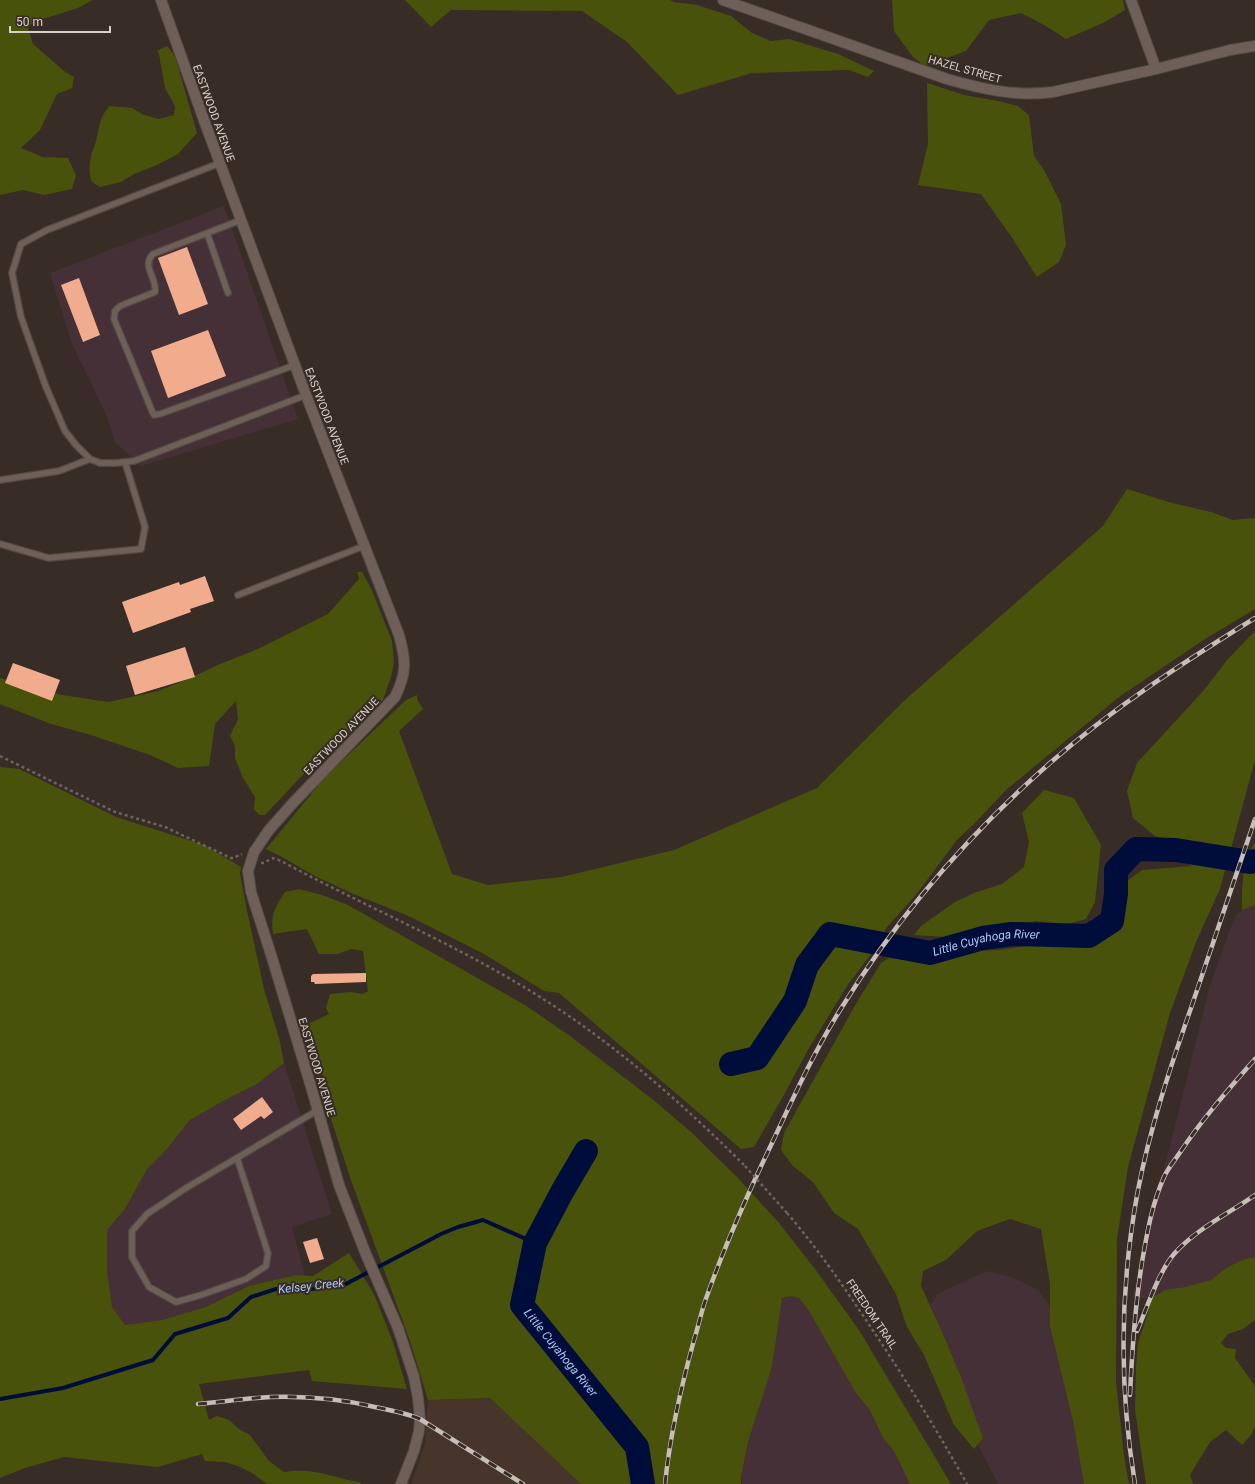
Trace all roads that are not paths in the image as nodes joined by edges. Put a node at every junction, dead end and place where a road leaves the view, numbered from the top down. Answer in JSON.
{"nodes":[{"id":1,"x":161,"y":0,"type":"edge"},
{"id":2,"x":723,"y":0,"type":"edge"},
{"id":3,"x":1131,"y":0,"type":"edge"},
{"id":4,"x":1255,"y":46,"type":"edge"},
{"id":5,"x":1156,"y":69,"type":"junction"},
{"id":6,"x":220,"y":163,"type":"junction"},
{"id":7,"x":241,"y":220,"type":"junction"},
{"id":8,"x":207,"y":233,"type":"junction"},
{"id":9,"x":228,"y":293,"type":"dead end"},
{"id":10,"x":294,"y":365,"type":"junction"},
{"id":11,"x":306,"y":395,"type":"junction"},
{"id":12,"x":90,"y":459,"type":"junction"},
{"id":13,"x":125,"y":462,"type":"junction"},
{"id":14,"x":0,"y":480,"type":"edge"},
{"id":15,"x":0,"y":544,"type":"edge"},
{"id":16,"x":364,"y":546,"type":"junction"},
{"id":17,"x":238,"y":595,"type":"dead end"},
{"id":18,"x":318,"y":1110,"type":"junction"},
{"id":19,"x":237,"y":1158,"type":"junction"},
{"id":20,"x":401,"y":1484,"type":"edge"}],
"edges":[{"from":1,"to":6,"type":"street","name":"EASTWOOD AVENUE"},
{"from":2,"to":5,"type":"street","name":"HAZEL STREET"},
{"from":3,"to":5,"type":"street"},
{"from":4,"to":5,"type":"street","name":"HAZEL STREET"},
{"from":6,"to":7,"type":"street","name":"EASTWOOD AVENUE"},
{"from":6,"to":12,"type":"lane"},
{"from":7,"to":8,"type":"lane"},
{"from":7,"to":10,"type":"street","name":"EASTWOOD AVENUE"},
{"from":8,"to":9,"type":"lane"},
{"from":8,"to":10,"type":"lane"},
{"from":10,"to":11,"type":"street","name":"EASTWOOD AVENUE"},
{"from":11,"to":13,"type":"lane"},
{"from":11,"to":16,"type":"street","name":"EASTWOOD AVENUE"},
{"from":12,"to":13,"type":"lane"},
{"from":12,"to":14,"type":"lane"},
{"from":13,"to":15,"type":"lane"},
{"from":16,"to":17,"type":"lane"},
{"from":16,"to":18,"type":"street","name":"EASTWOOD AVENUE"},
{"from":18,"to":19,"type":"lane"},
{"from":18,"to":20,"type":"street","name":"EASTWOOD AVENUE"},
{"from":19,"to":19,"type":"lane"}]}
